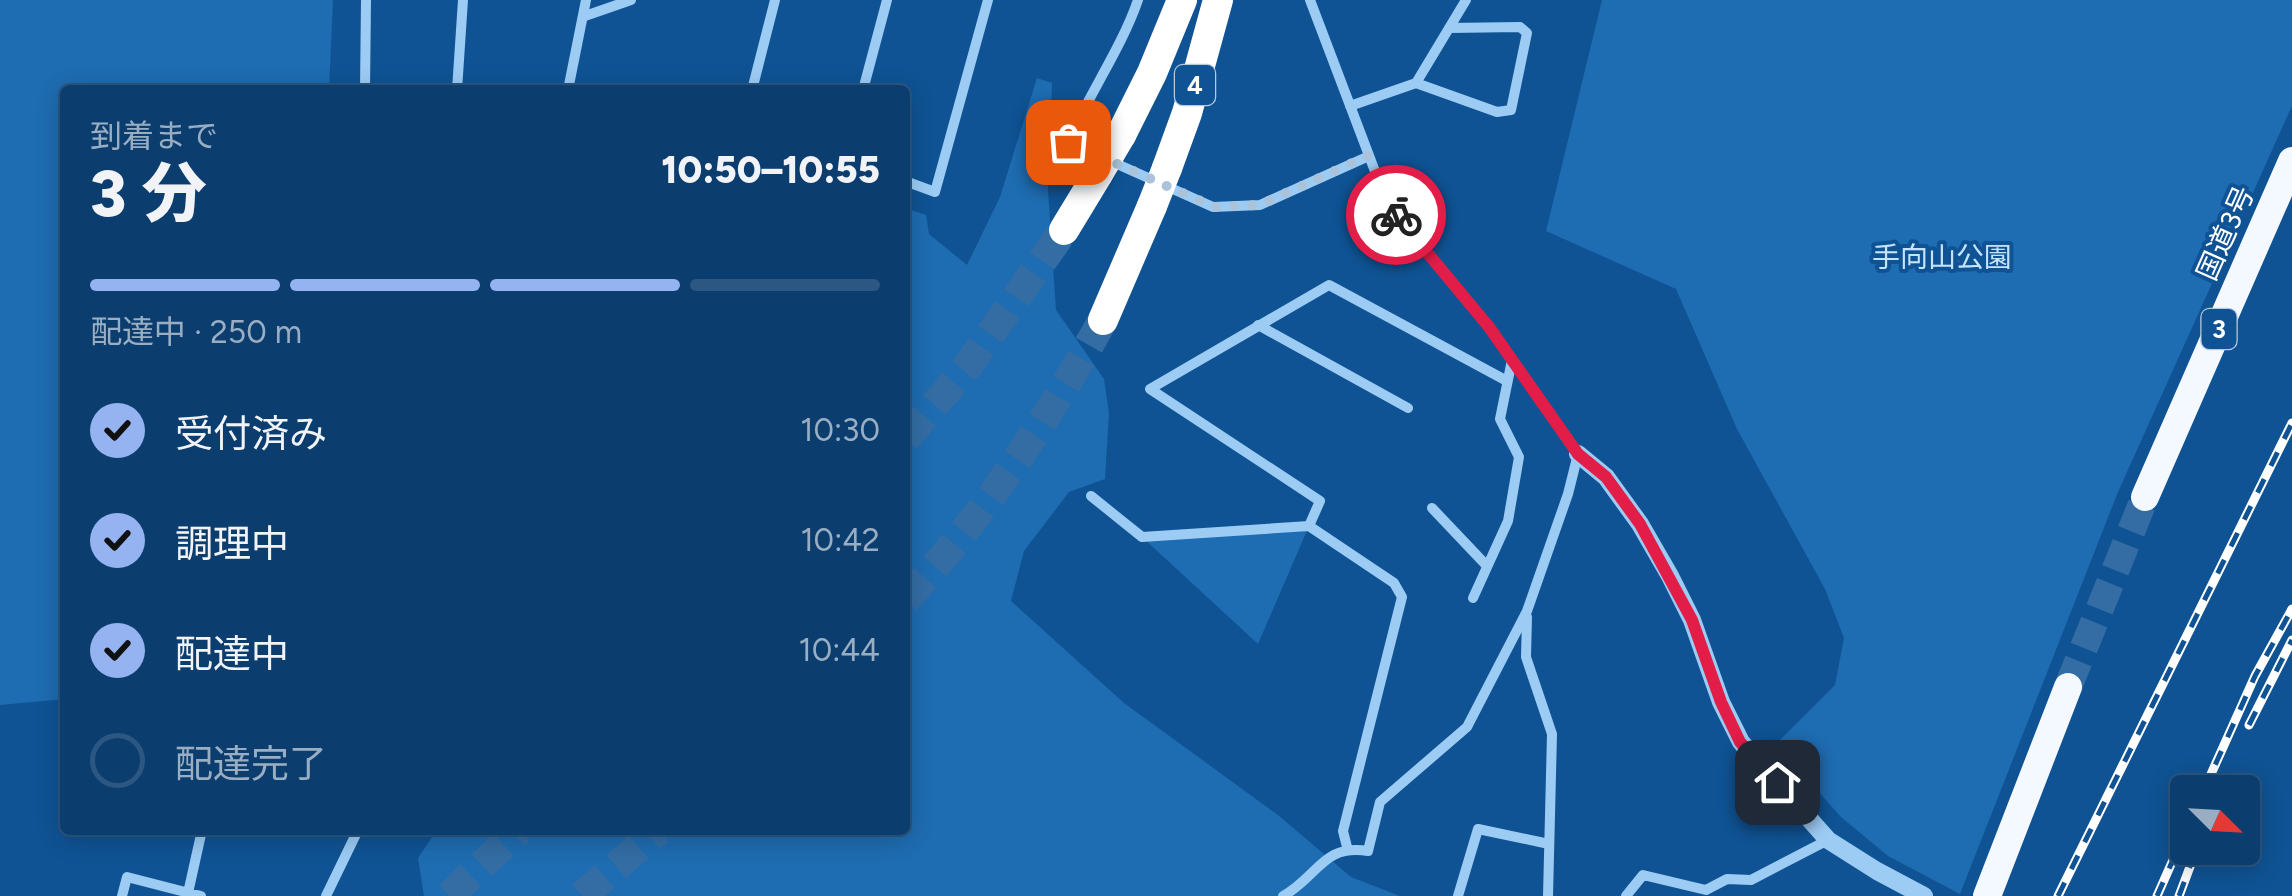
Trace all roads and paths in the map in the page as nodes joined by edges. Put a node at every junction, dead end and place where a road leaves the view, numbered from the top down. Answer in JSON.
{"nodes":[{"id":1,"x":366,"y":0,"type":"edge"},
{"id":2,"x":463,"y":0,"type":"edge"},
{"id":3,"x":586,"y":0,"type":"edge"},
{"id":4,"x":632,"y":0,"type":"edge"},
{"id":5,"x":775,"y":0,"type":"edge"},
{"id":6,"x":887,"y":0,"type":"edge"},
{"id":7,"x":988,"y":0,"type":"edge"},
{"id":8,"x":1138,"y":0,"type":"edge"},
{"id":9,"x":1182,"y":0,"type":"edge"},
{"id":10,"x":1218,"y":0,"type":"edge"},
{"id":11,"x":1310,"y":0,"type":"edge"},
{"id":12,"x":1466,"y":0,"type":"edge"},
{"id":13,"x":585,"y":16,"type":"junction"},
{"id":14,"x":1449,"y":28,"type":"junction"},
{"id":15,"x":1416,"y":83,"type":"junction"},
{"id":16,"x":365,"y":85,"type":"edge"},
{"id":17,"x":458,"y":85,"type":"edge"},
{"id":18,"x":569,"y":85,"type":"edge"},
{"id":19,"x":753,"y":85,"type":"edge"},
{"id":20,"x":864,"y":85,"type":"edge"},
{"id":21,"x":1350,"y":106,"type":"junction"},
{"id":22,"x":1368,"y":156,"type":"junction"},
{"id":23,"x":2292,"y":161,"type":"edge"},
{"id":24,"x":910,"y":183,"type":"edge"},
{"id":25,"x":1064,"y":230,"type":"tunnel mouth"},
{"id":26,"x":1103,"y":320,"type":"tunnel mouth"},
{"id":27,"x":1258,"y":325,"type":"junction"},
{"id":28,"x":1512,"y":358,"type":"junction"},
{"id":29,"x":1507,"y":381,"type":"junction"},
{"id":30,"x":1408,"y":408,"type":"dead end"},
{"id":31,"x":1578,"y":454,"type":"junction"},
{"id":32,"x":1092,"y":496,"type":"dead end"},
{"id":33,"x":2145,"y":496,"type":"tunnel mouth"},
{"id":34,"x":1432,"y":508,"type":"dead end"},
{"id":35,"x":1309,"y":526,"type":"junction"},
{"id":36,"x":1487,"y":566,"type":"junction"},
{"id":37,"x":1474,"y":598,"type":"dead end"},
{"id":38,"x":1527,"y":611,"type":"junction"},
{"id":39,"x":2068,"y":687,"type":"tunnel mouth"},
{"id":40,"x":201,"y":835,"type":"edge"},
{"id":41,"x":356,"y":835,"type":"edge"},
{"id":42,"x":1828,"y":840,"type":"junction"},
{"id":43,"x":1550,"y":844,"type":"junction"},
{"id":44,"x":1347,"y":848,"type":"junction"},
{"id":45,"x":188,"y":893,"type":"junction"},
{"id":46,"x":1705,"y":893,"type":"edge"},
{"id":47,"x":122,"y":896,"type":"edge"},
{"id":48,"x":201,"y":896,"type":"edge"},
{"id":49,"x":326,"y":896,"type":"edge"},
{"id":50,"x":1283,"y":896,"type":"edge"},
{"id":51,"x":1458,"y":896,"type":"edge"},
{"id":52,"x":1548,"y":896,"type":"edge"},
{"id":53,"x":1626,"y":896,"type":"edge"},
{"id":54,"x":1924,"y":896,"type":"edge"},
{"id":55,"x":1987,"y":896,"type":"edge"}],
"edges":[{"from":1,"to":16,"type":"street"},
{"from":2,"to":17,"type":"street"},
{"from":3,"to":13,"type":"street"},
{"from":4,"to":13,"type":"street"},
{"from":5,"to":19,"type":"street"},
{"from":6,"to":20,"type":"street"},
{"from":7,"to":24,"type":"street"},
{"from":8,"to":22,"type":"street"},
{"from":9,"to":25,"type":"highway","number":"4","bridge":true},
{"from":10,"to":26,"type":"highway","number":"4","bridge":true},
{"from":11,"to":21,"type":"street"},
{"from":12,"to":14,"type":"street"},
{"from":13,"to":18,"type":"street"},
{"from":14,"to":15,"type":"street"},
{"from":14,"to":15,"type":"street"},
{"from":15,"to":21,"type":"street"},
{"from":21,"to":22,"type":"street"},
{"from":22,"to":28,"type":"street"},
{"from":23,"to":33,"type":"highway","name":"国道3号","number":"3"},
{"from":27,"to":29,"type":"street"},
{"from":27,"to":30,"type":"street"},
{"from":27,"to":35,"type":"street"},
{"from":28,"to":29,"type":"street"},
{"from":28,"to":31,"type":"street"},
{"from":29,"to":36,"type":"street"},
{"from":31,"to":38,"type":"street"},
{"from":31,"to":42,"type":"street"},
{"from":32,"to":35,"type":"street"},
{"from":34,"to":36,"type":"street"},
{"from":35,"to":44,"type":"street"},
{"from":36,"to":37,"type":"street"},
{"from":38,"to":43,"type":"street"},
{"from":38,"to":44,"type":"street"},
{"from":39,"to":55,"type":"highway"},
{"from":40,"to":45,"type":"street"},
{"from":41,"to":49,"type":"street"},
{"from":42,"to":46,"type":"street"},
{"from":42,"to":54,"type":"street"},
{"from":43,"to":51,"type":"street"},
{"from":43,"to":52,"type":"street"},
{"from":44,"to":50,"type":"street"},
{"from":45,"to":47,"type":"street"},
{"from":45,"to":48,"type":"street"},
{"from":46,"to":53,"type":"street"}]}
